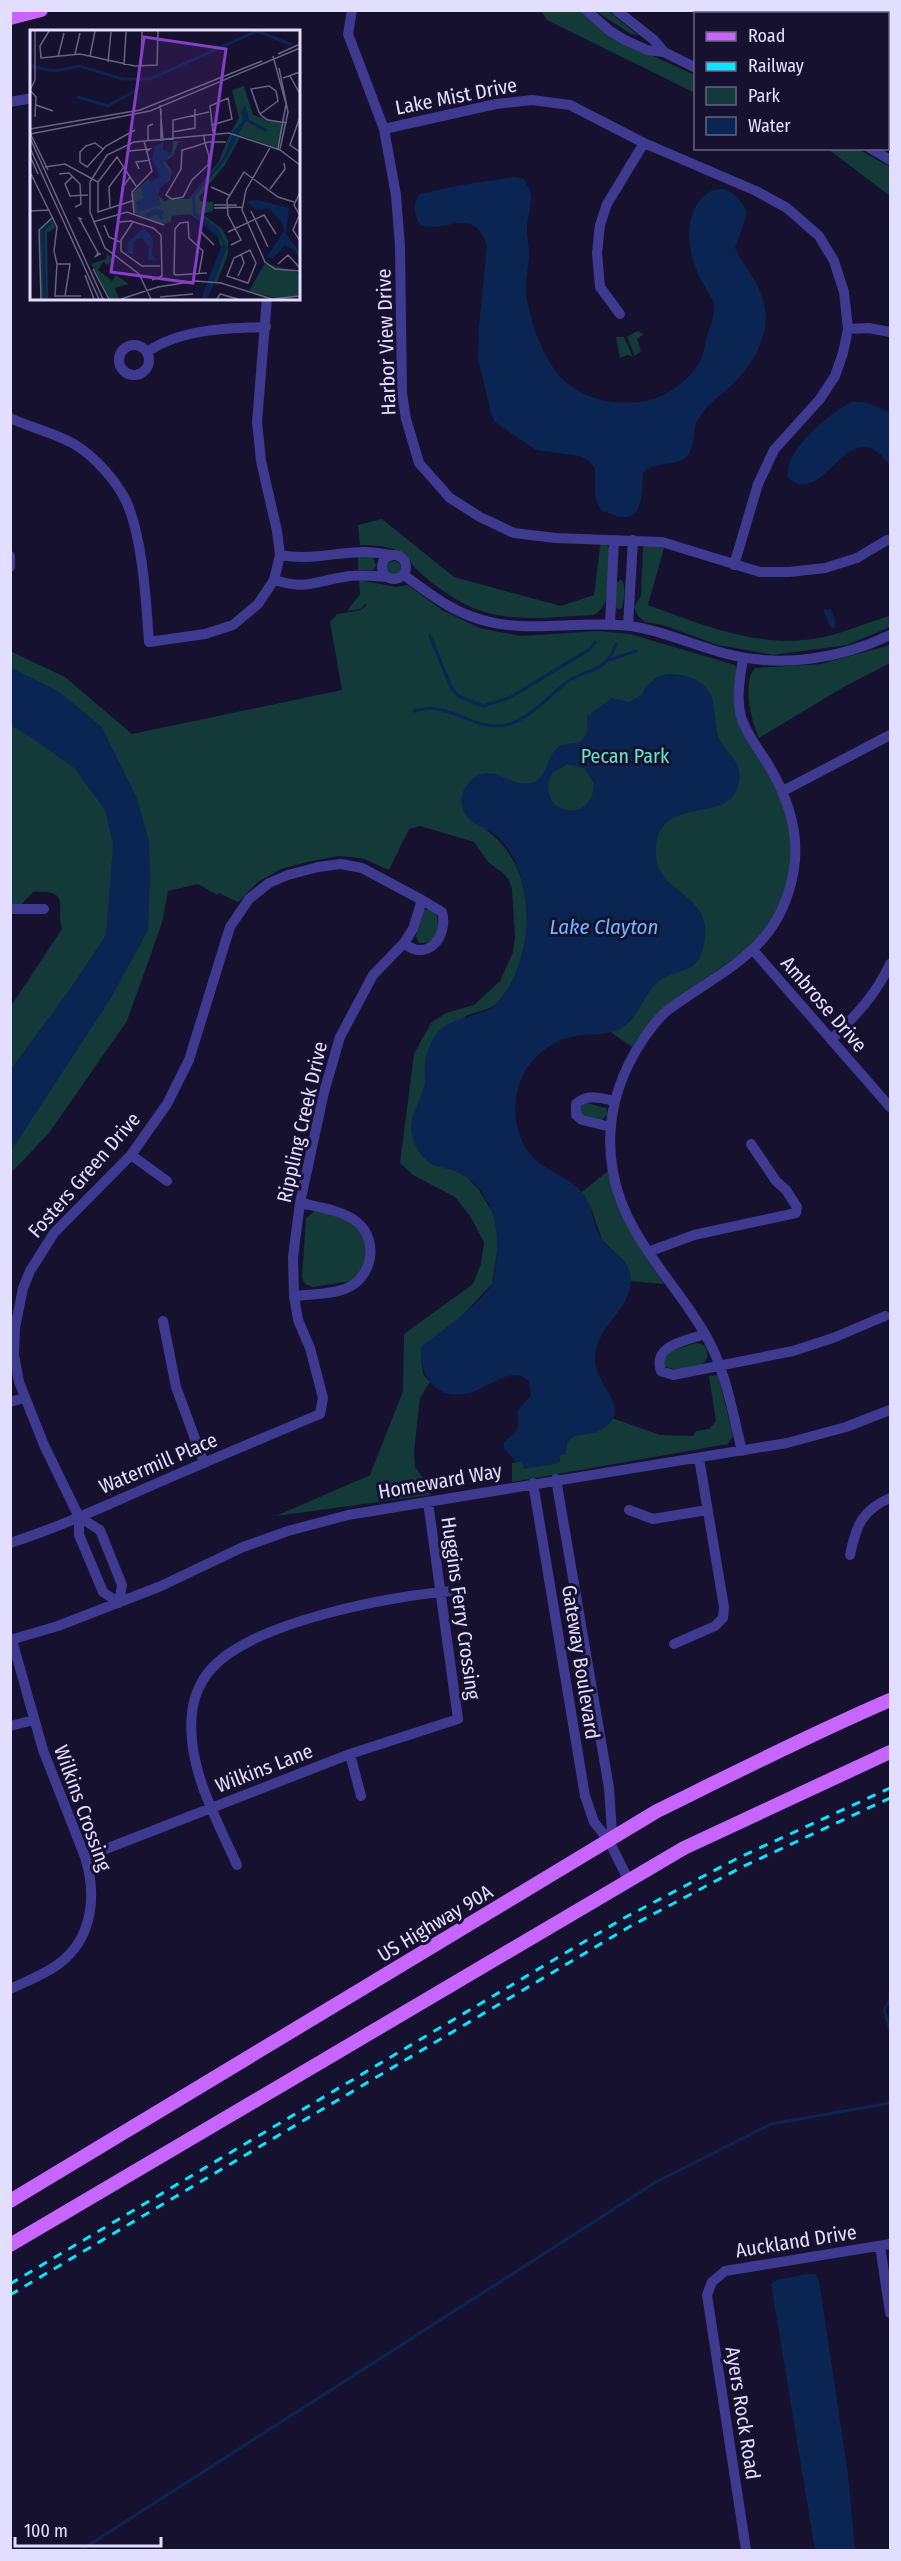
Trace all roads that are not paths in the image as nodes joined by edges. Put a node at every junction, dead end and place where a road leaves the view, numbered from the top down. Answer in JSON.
{"nodes":[{"id":1,"x":41,"y":10,"type":"edge"},
{"id":2,"x":352,"y":10,"type":"edge"},
{"id":3,"x":586,"y":10,"type":"edge"},
{"id":4,"x":616,"y":10,"type":"edge"},
{"id":5,"x":10,"y":18,"type":"edge"},
{"id":6,"x":664,"y":52,"type":"junction"},
{"id":7,"x":694,"y":67,"type":"edge"},
{"id":8,"x":30,"y":98,"type":"edge"},
{"id":9,"x":10,"y":102,"type":"edge"},
{"id":10,"x":384,"y":129,"type":"junction"},
{"id":11,"x":644,"y":143,"type":"junction"},
{"id":12,"x":874,"y":150,"type":"edge"},
{"id":13,"x":891,"y":160,"type":"edge"},
{"id":14,"x":267,"y":300,"type":"edge"},
{"id":15,"x":620,"y":314,"type":"dead end"},
{"id":16,"x":266,"y":327,"type":"junction"},
{"id":17,"x":848,"y":329,"type":"junction"},
{"id":18,"x":891,"y":332,"type":"edge"},
{"id":19,"x":147,"y":352,"type":"dead end"},
{"id":20,"x":10,"y":418,"type":"edge"},
{"id":21,"x":614,"y":540,"type":"junction"},
{"id":22,"x":633,"y":540,"type":"junction"},
{"id":23,"x":886,"y":540,"type":"dead end"},
{"id":24,"x":280,"y":555,"type":"junction"},
{"id":25,"x":393,"y":555,"type":"junction"},
{"id":26,"x":10,"y":556,"type":"edge"},
{"id":27,"x":734,"y":565,"type":"junction"},
{"id":28,"x":10,"y":567,"type":"edge"},
{"id":29,"x":404,"y":575,"type":"junction"},
{"id":30,"x":612,"y":575,"type":"junction"},
{"id":31,"x":631,"y":576,"type":"junction"},
{"id":32,"x":387,"y":577,"type":"junction"},
{"id":33,"x":274,"y":580,"type":"junction"},
{"id":34,"x":610,"y":624,"type":"junction"},
{"id":35,"x":628,"y":626,"type":"junction"},
{"id":36,"x":891,"y":635,"type":"edge"},
{"id":37,"x":742,"y":658,"type":"junction"},
{"id":38,"x":889,"y":739,"type":"edge"},
{"id":39,"x":783,"y":791,"type":"junction"},
{"id":40,"x":422,"y":900,"type":"junction"},
{"id":41,"x":10,"y":909,"type":"edge"},
{"id":42,"x":44,"y":909,"type":"dead end"},
{"id":43,"x":404,"y":943,"type":"junction"},
{"id":44,"x":753,"y":950,"type":"junction"},
{"id":45,"x":891,"y":964,"type":"edge"},
{"id":46,"x":831,"y":1040,"type":"junction"},
{"id":47,"x":614,"y":1101,"type":"junction"},
{"id":48,"x":891,"y":1107,"type":"edge"},
{"id":49,"x":611,"y":1126,"type":"junction"},
{"id":50,"x":751,"y":1144,"type":"dead end"},
{"id":51,"x":130,"y":1155,"type":"junction"},
{"id":52,"x":167,"y":1181,"type":"dead end"},
{"id":53,"x":300,"y":1203,"type":"junction"},
{"id":54,"x":648,"y":1252,"type":"junction"},
{"id":55,"x":294,"y":1296,"type":"junction"},
{"id":56,"x":885,"y":1316,"type":"dead end"},
{"id":57,"x":163,"y":1321,"type":"dead end"},
{"id":58,"x":705,"y":1334,"type":"junction"},
{"id":59,"x":720,"y":1365,"type":"junction"},
{"id":60,"x":24,"y":1398,"type":"junction"},
{"id":61,"x":10,"y":1402,"type":"edge"},
{"id":62,"x":891,"y":1410,"type":"edge"},
{"id":63,"x":320,"y":1414,"type":"joint"},
{"id":64,"x":742,"y":1451,"type":"junction"},
{"id":65,"x":699,"y":1458,"type":"junction"},
{"id":66,"x":204,"y":1463,"type":"junction"},
{"id":67,"x":556,"y":1479,"type":"junction"},
{"id":68,"x":533,"y":1483,"type":"junction"},
{"id":69,"x":891,"y":1498,"type":"edge"},
{"id":70,"x":428,"y":1502,"type":"junction"},
{"id":71,"x":629,"y":1510,"type":"dead end"},
{"id":72,"x":707,"y":1510,"type":"junction"},
{"id":73,"x":79,"y":1517,"type":"junction"},
{"id":74,"x":10,"y":1543,"type":"edge"},
{"id":75,"x":850,"y":1555,"type":"dead end"},
{"id":76,"x":454,"y":1591,"type":"dead end"},
{"id":77,"x":441,"y":1592,"type":"junction"},
{"id":78,"x":119,"y":1603,"type":"junction"},
{"id":79,"x":11,"y":1640,"type":"edge"},
{"id":80,"x":674,"y":1644,"type":"dead end"},
{"id":81,"x":891,"y":1700,"type":"edge"},
{"id":82,"x":458,"y":1719,"type":"joint"},
{"id":83,"x":34,"y":1720,"type":"junction"},
{"id":84,"x":10,"y":1726,"type":"edge"},
{"id":85,"x":891,"y":1752,"type":"edge"},
{"id":86,"x":350,"y":1754,"type":"junction"},
{"id":87,"x":361,"y":1796,"type":"dead end"},
{"id":88,"x":211,"y":1808,"type":"junction"},
{"id":89,"x":609,"y":1841,"type":"junction"},
{"id":90,"x":86,"y":1857,"type":"junction"},
{"id":91,"x":237,"y":1865,"type":"dead end"},
{"id":92,"x":628,"y":1881,"type":"junction"},
{"id":93,"x":10,"y":1989,"type":"edge"},
{"id":94,"x":10,"y":2201,"type":"edge"},
{"id":95,"x":885,"y":2245,"type":"edge"},
{"id":96,"x":10,"y":2246,"type":"edge"},
{"id":97,"x":712,"y":2282,"type":"joint"},
{"id":98,"x":891,"y":2313,"type":"edge"},
{"id":99,"x":746,"y":2550,"type":"edge"}],
"edges":[{"from":1,"to":5,"type":"main road"},
{"from":2,"to":10,"type":"street","name":"Harbor View Drive"},
{"from":3,"to":6,"type":"street"},
{"from":4,"to":6,"type":"street"},
{"from":6,"to":7,"type":"street"},
{"from":8,"to":9,"type":"street"},
{"from":10,"to":11,"type":"street","name":"Lake Mist Drive"},
{"from":10,"to":21,"type":"street","name":"Harbor View Drive"},
{"from":11,"to":15,"type":"street"},
{"from":11,"to":17,"type":"street","name":"Lake Mist Drive"},
{"from":12,"to":13,"type":"street"},
{"from":14,"to":16,"type":"street"},
{"from":16,"to":19,"type":"street"},
{"from":16,"to":24,"type":"street"},
{"from":17,"to":18,"type":"street"},
{"from":17,"to":27,"type":"street","name":"Lake Mist Drive"},
{"from":20,"to":33,"type":"street"},
{"from":21,"to":22,"type":"street","name":"Harbor View Drive"},
{"from":21,"to":30,"type":"street"},
{"from":22,"to":27,"type":"street","name":"Harbor View Drive"},
{"from":22,"to":31,"type":"street"},
{"from":23,"to":27,"type":"street","name":"Harbor View Drive"},
{"from":24,"to":25,"type":"street"},
{"from":24,"to":33,"type":"street"},
{"from":25,"to":29,"type":"street"},
{"from":25,"to":32,"type":"street"},
{"from":26,"to":28,"type":"street"},
{"from":29,"to":32,"type":"street"},
{"from":29,"to":34,"type":"street"},
{"from":30,"to":31,"type":"street"},
{"from":30,"to":34,"type":"street"},
{"from":31,"to":35,"type":"street"},
{"from":32,"to":33,"type":"street"},
{"from":34,"to":35,"type":"street"},
{"from":35,"to":37,"type":"street"},
{"from":36,"to":37,"type":"street"},
{"from":37,"to":39,"type":"street"},
{"from":38,"to":39,"type":"street"},
{"from":39,"to":44,"type":"street"},
{"from":40,"to":43,"type":"street","name":"Rippling Creek Drive"},
{"from":40,"to":43,"type":"street"},
{"from":40,"to":51,"type":"street","name":"Fosters Green Drive"},
{"from":41,"to":42,"type":"street"},
{"from":43,"to":53,"type":"street","name":"Rippling Creek Drive"},
{"from":44,"to":46,"type":"street","name":"Ambrose Drive"},
{"from":44,"to":47,"type":"street"},
{"from":45,"to":46,"type":"street"},
{"from":46,"to":48,"type":"street","name":"Ambrose Drive"},
{"from":47,"to":49,"type":"street"},
{"from":47,"to":49,"type":"street"},
{"from":49,"to":54,"type":"street"},
{"from":50,"to":54,"type":"street"},
{"from":51,"to":52,"type":"street"},
{"from":51,"to":60,"type":"street","name":"Fosters Green Drive"},
{"from":53,"to":55,"type":"street","name":"Rippling Creek Drive"},
{"from":53,"to":55,"type":"street"},
{"from":54,"to":58,"type":"street"},
{"from":55,"to":63,"type":"street","name":"Rippling Creek Drive"},
{"from":56,"to":59,"type":"street"},
{"from":57,"to":66,"type":"street"},
{"from":58,"to":59,"type":"street"},
{"from":58,"to":59,"type":"street"},
{"from":59,"to":64,"type":"street"},
{"from":60,"to":61,"type":"street"},
{"from":60,"to":73,"type":"street","name":"Fosters Green Drive"},
{"from":62,"to":64,"type":"street","name":"Homeward Way"},
{"from":63,"to":66,"type":"street","name":"Watermill Place"},
{"from":64,"to":65,"type":"street","name":"Homeward Way"},
{"from":65,"to":67,"type":"street","name":"Homeward Way"},
{"from":65,"to":72,"type":"street"},
{"from":66,"to":73,"type":"street","name":"Watermill Place"},
{"from":67,"to":68,"type":"street","name":"Homeward Way"},
{"from":67,"to":89,"type":"street","name":"Gateway Boulevard"},
{"from":68,"to":70,"type":"street","name":"Homeward Way"},
{"from":68,"to":89,"type":"street","name":"Gateway Boulevard"},
{"from":69,"to":75,"type":"street"},
{"from":70,"to":77,"type":"street","name":"Huggins Ferry Crossing"},
{"from":70,"to":78,"type":"street","name":"Homeward Way"},
{"from":71,"to":72,"type":"street"},
{"from":72,"to":80,"type":"street"},
{"from":73,"to":74,"type":"street","name":"Watermill Place"},
{"from":73,"to":78,"type":"street","name":"Fosters Green Drive"},
{"from":73,"to":78,"type":"street","name":"Fosters Green Drive"},
{"from":76,"to":77,"type":"street"},
{"from":77,"to":82,"type":"street","name":"Huggins Ferry Crossing"},
{"from":77,"to":88,"type":"street"},
{"from":78,"to":79,"type":"street","name":"Homeward Way"},
{"from":79,"to":83,"type":"street","name":"Wilkins Crossing"},
{"from":81,"to":89,"type":"main road","name":"US Highway 90A"},
{"from":82,"to":86,"type":"street","name":"Wilkins Lane"},
{"from":83,"to":84,"type":"street"},
{"from":83,"to":90,"type":"street","name":"Wilkins Crossing"},
{"from":85,"to":92,"type":"main road"},
{"from":86,"to":87,"type":"street"},
{"from":86,"to":88,"type":"street","name":"Wilkins Lane"},
{"from":88,"to":90,"type":"street","name":"Wilkins Lane"},
{"from":88,"to":91,"type":"street"},
{"from":89,"to":92,"type":"street","name":"Gateway Boulevard"},
{"from":89,"to":94,"type":"main road","name":"US Highway 90A"},
{"from":90,"to":93,"type":"street","name":"Wilkins Crossing"},
{"from":92,"to":96,"type":"main road"},
{"from":95,"to":97,"type":"street","name":"Auckland Drive"},
{"from":95,"to":98,"type":"street"},
{"from":97,"to":99,"type":"street","name":"Ayers Rock Road"}]}
